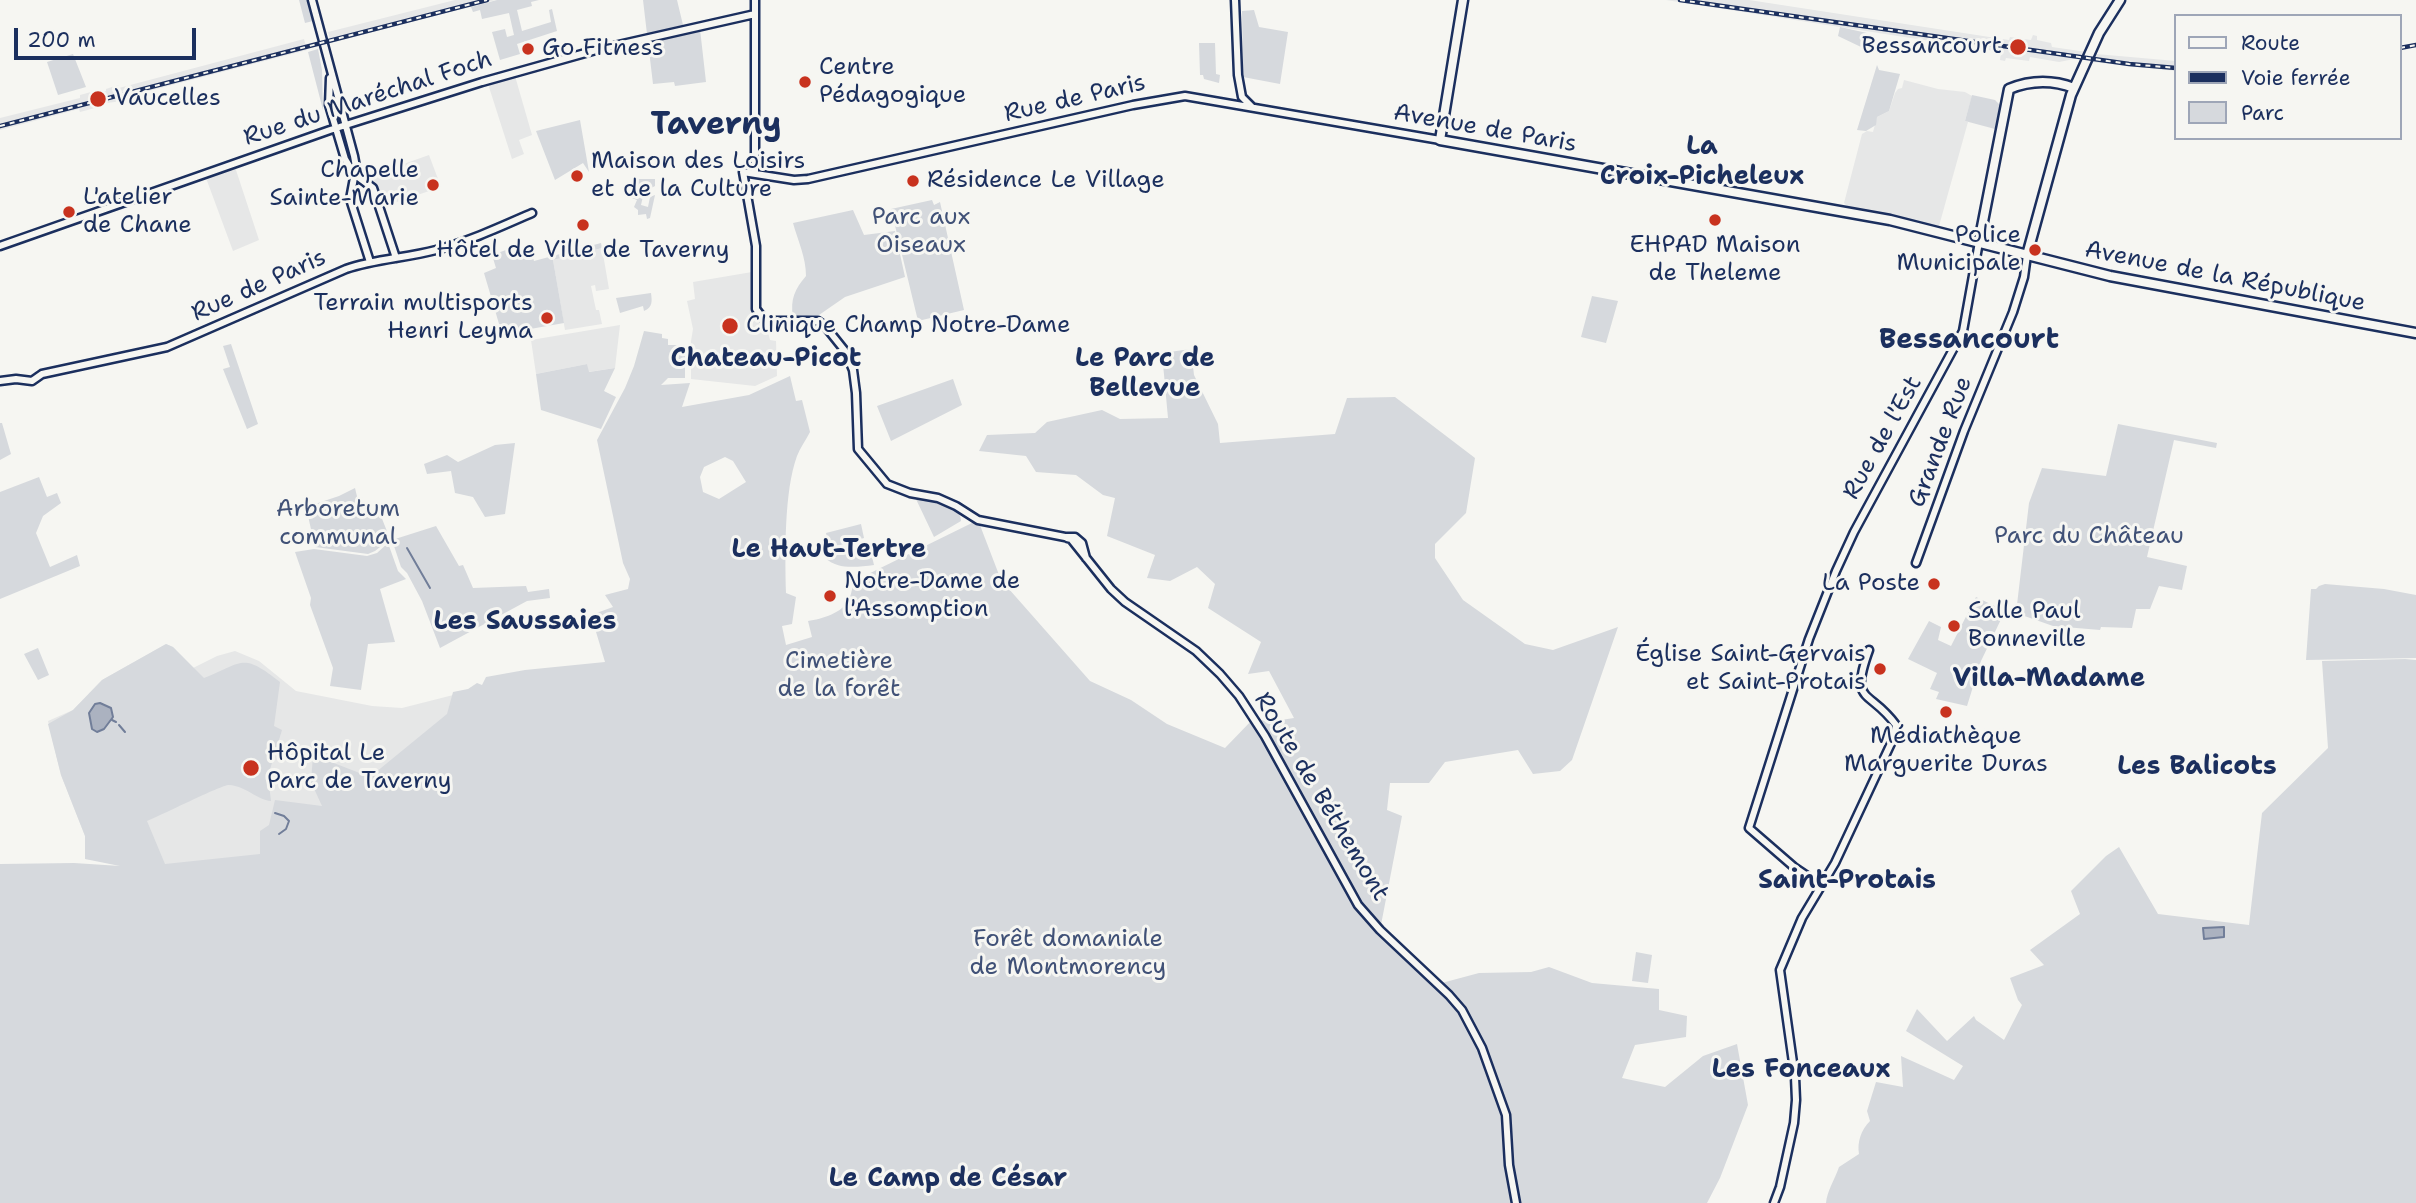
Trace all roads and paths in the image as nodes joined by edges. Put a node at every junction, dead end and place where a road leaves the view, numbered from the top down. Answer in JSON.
{"nodes":[{"id":1,"x":312,"y":0,"type":"edge"},
{"id":2,"x":755,"y":0,"type":"edge"},
{"id":3,"x":1235,"y":0,"type":"edge"},
{"id":4,"x":1463,"y":0,"type":"edge"},
{"id":5,"x":2120,"y":0,"type":"edge"},
{"id":6,"x":755,"y":14,"type":"junction"},
{"id":7,"x":330,"y":73,"type":"junction"},
{"id":8,"x":1240,"y":88,"type":"junction"},
{"id":9,"x":2074,"y":88,"type":"junction"},
{"id":10,"x":1227,"y":104,"type":"junction"},
{"id":11,"x":1252,"y":107,"type":"junction"},
{"id":12,"x":345,"y":125,"type":"junction"},
{"id":13,"x":335,"y":128,"type":"junction"},
{"id":14,"x":1440,"y":139,"type":"junction"},
{"id":15,"x":755,"y":172,"type":"junction"},
{"id":16,"x":355,"y":174,"type":"junction"},
{"id":17,"x":532,"y":213,"type":"dead end"},
{"id":18,"x":1979,"y":242,"type":"junction"},
{"id":19,"x":0,"y":246,"type":"edge"},
{"id":20,"x":2027,"y":255,"type":"junction"},
{"id":21,"x":396,"y":258,"type":"junction"},
{"id":22,"x":370,"y":262,"type":"junction"},
{"id":23,"x":2416,"y":334,"type":"edge"},
{"id":24,"x":0,"y":381,"type":"edge"},
{"id":25,"x":1065,"y":537,"type":"joint"},
{"id":26,"x":1916,"y":563,"type":"dead end"},
{"id":27,"x":1869,"y":650,"type":"dead end"},
{"id":28,"x":1822,"y":886,"type":"junction"},
{"id":29,"x":1516,"y":1203,"type":"edge"},
{"id":30,"x":1774,"y":1203,"type":"edge"}],
"edges":[{"from":1,"to":7,"type":"street"},
{"from":2,"to":6,"type":"street"},
{"from":3,"to":8,"type":"street"},
{"from":4,"to":14,"type":"main road"},
{"from":5,"to":9,"type":"main road"},
{"from":6,"to":12,"type":"street","name":"Rue du Maréchal Foch"},
{"from":6,"to":15,"type":"street"},
{"from":7,"to":12,"type":"street"},
{"from":7,"to":13,"type":"street"},
{"from":8,"to":10,"type":"street"},
{"from":8,"to":11,"type":"street"},
{"from":9,"to":18,"type":"main road"},
{"from":9,"to":20,"type":"main road"},
{"from":10,"to":11,"type":"street","name":"Rue de Paris"},
{"from":10,"to":15,"type":"street","name":"Rue de Paris"},
{"from":11,"to":14,"type":"street","name":"Avenue de Paris"},
{"from":12,"to":13,"type":"street","name":"Rue du Maréchal Foch"},
{"from":12,"to":16,"type":"street"},
{"from":13,"to":16,"type":"street"},
{"from":13,"to":19,"type":"street","name":"Rue du Maréchal Foch"},
{"from":14,"to":18,"type":"main road","name":"Avenue de Paris"},
{"from":15,"to":25,"type":"street","name":"Rue de Paris"},
{"from":16,"to":21,"type":"street"},
{"from":16,"to":22,"type":"street"},
{"from":17,"to":21,"type":"street","name":"Rue de Paris"},
{"from":18,"to":20,"type":"main road","name":"Avenue de Paris"},
{"from":18,"to":28,"type":"street","name":"Rue de l'Est"},
{"from":20,"to":23,"type":"main road","name":"Avenue de la République"},
{"from":20,"to":26,"type":"street","name":"Grande Rue"},
{"from":21,"to":22,"type":"street","name":"Rue de Paris"},
{"from":22,"to":24,"type":"street","name":"Rue de Paris"},
{"from":25,"to":29,"type":"street","name":"Route de Béthemont"},
{"from":27,"to":28,"type":"street"},
{"from":28,"to":30,"type":"street"}]}
